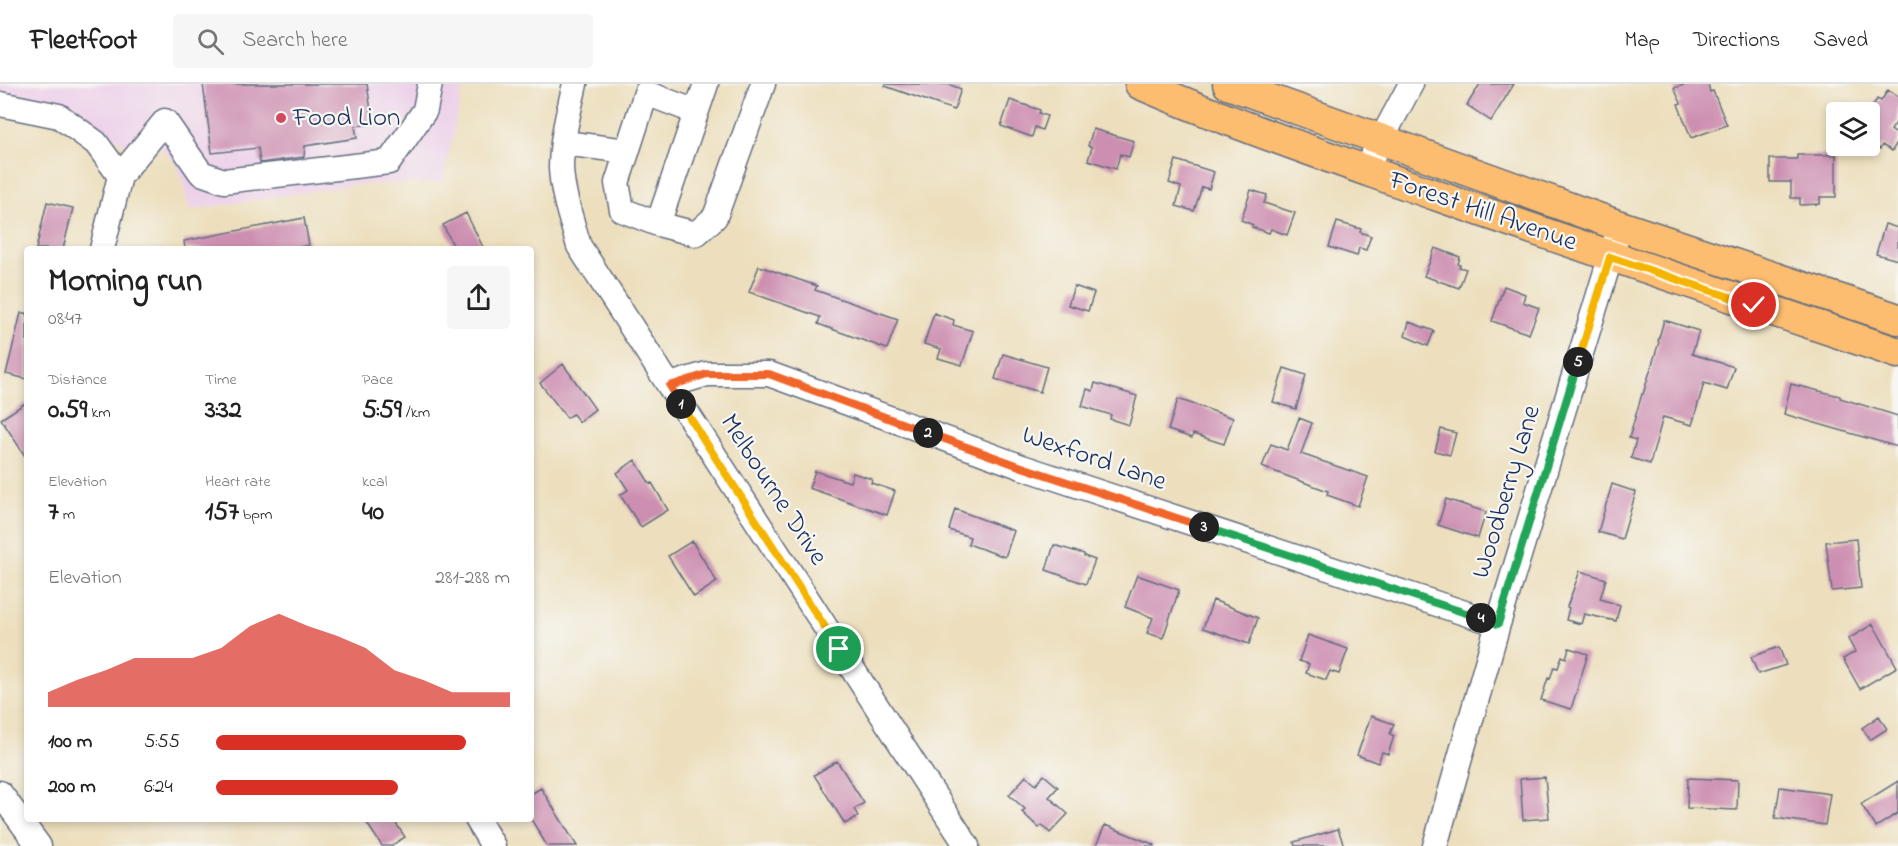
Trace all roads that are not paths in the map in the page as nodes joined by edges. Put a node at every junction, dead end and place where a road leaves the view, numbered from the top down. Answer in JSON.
{"nodes":[{"id":1,"x":430,"y":84,"type":"edge"},
{"id":2,"x":575,"y":84,"type":"edge"},
{"id":3,"x":706,"y":84,"type":"edge"},
{"id":4,"x":763,"y":84,"type":"edge"},
{"id":5,"x":1140,"y":84,"type":"edge"},
{"id":6,"x":1228,"y":84,"type":"edge"},
{"id":7,"x":1411,"y":84,"type":"edge"},
{"id":8,"x":0,"y":104,"type":"edge"},
{"id":9,"x":696,"y":112,"type":"junction"},
{"id":10,"x":1380,"y":140,"type":"junction"},
{"id":11,"x":564,"y":143,"type":"junction"},
{"id":12,"x":627,"y":151,"type":"junction"},
{"id":13,"x":1365,"y":170,"type":"junction"},
{"id":14,"x":120,"y":176,"type":"junction"},
{"id":15,"x":658,"y":224,"type":"junction"},
{"id":16,"x":1620,"y":226,"type":"junction"},
{"id":17,"x":103,"y":246,"type":"edge"},
{"id":18,"x":1610,"y":257,"type":"junction"},
{"id":19,"x":1898,"y":319,"type":"edge"},
{"id":20,"x":1898,"y":353,"type":"edge"},
{"id":21,"x":670,"y":386,"type":"junction"},
{"id":22,"x":1498,"y":624,"type":"junction"},
{"id":23,"x":0,"y":793,"type":"edge"},
{"id":24,"x":479,"y":822,"type":"edge"},
{"id":25,"x":39,"y":846,"type":"edge"},
{"id":26,"x":493,"y":846,"type":"edge"},
{"id":27,"x":967,"y":846,"type":"edge"},
{"id":28,"x":1436,"y":846,"type":"edge"}],
"edges":[{"from":1,"to":14,"type":"street"},
{"from":2,"to":11,"type":"street","name":"Melbourne Drive"},
{"from":3,"to":9,"type":"street"},
{"from":4,"to":15,"type":"street"},
{"from":5,"to":13,"type":"main road","name":"Forest Hill Avenue"},
{"from":6,"to":10,"type":"main road","name":"Forest Hill Avenue"},
{"from":7,"to":10,"type":"street"},
{"from":8,"to":14,"type":"street"},
{"from":9,"to":12,"type":"street"},
{"from":9,"to":15,"type":"street"},
{"from":10,"to":13,"type":"street"},
{"from":10,"to":16,"type":"main road","name":"Forest Hill Avenue"},
{"from":11,"to":12,"type":"street"},
{"from":11,"to":21,"type":"street","name":"Melbourne Drive"},
{"from":12,"to":15,"type":"street"},
{"from":13,"to":18,"type":"main road","name":"Forest Hill Avenue"},
{"from":14,"to":17,"type":"street"},
{"from":16,"to":18,"type":"street","name":"Woodberry Lane"},
{"from":16,"to":19,"type":"main road","name":"Forest Hill Avenue"},
{"from":18,"to":20,"type":"main road","name":"Forest Hill Avenue"},
{"from":18,"to":22,"type":"street","name":"Woodberry Lane"},
{"from":21,"to":22,"type":"street","name":"Wexford Lane"},
{"from":21,"to":27,"type":"street","name":"Melbourne Drive"},
{"from":22,"to":28,"type":"street","name":"Woodberry Lane"},
{"from":23,"to":25,"type":"street"},
{"from":24,"to":26,"type":"street"}]}
